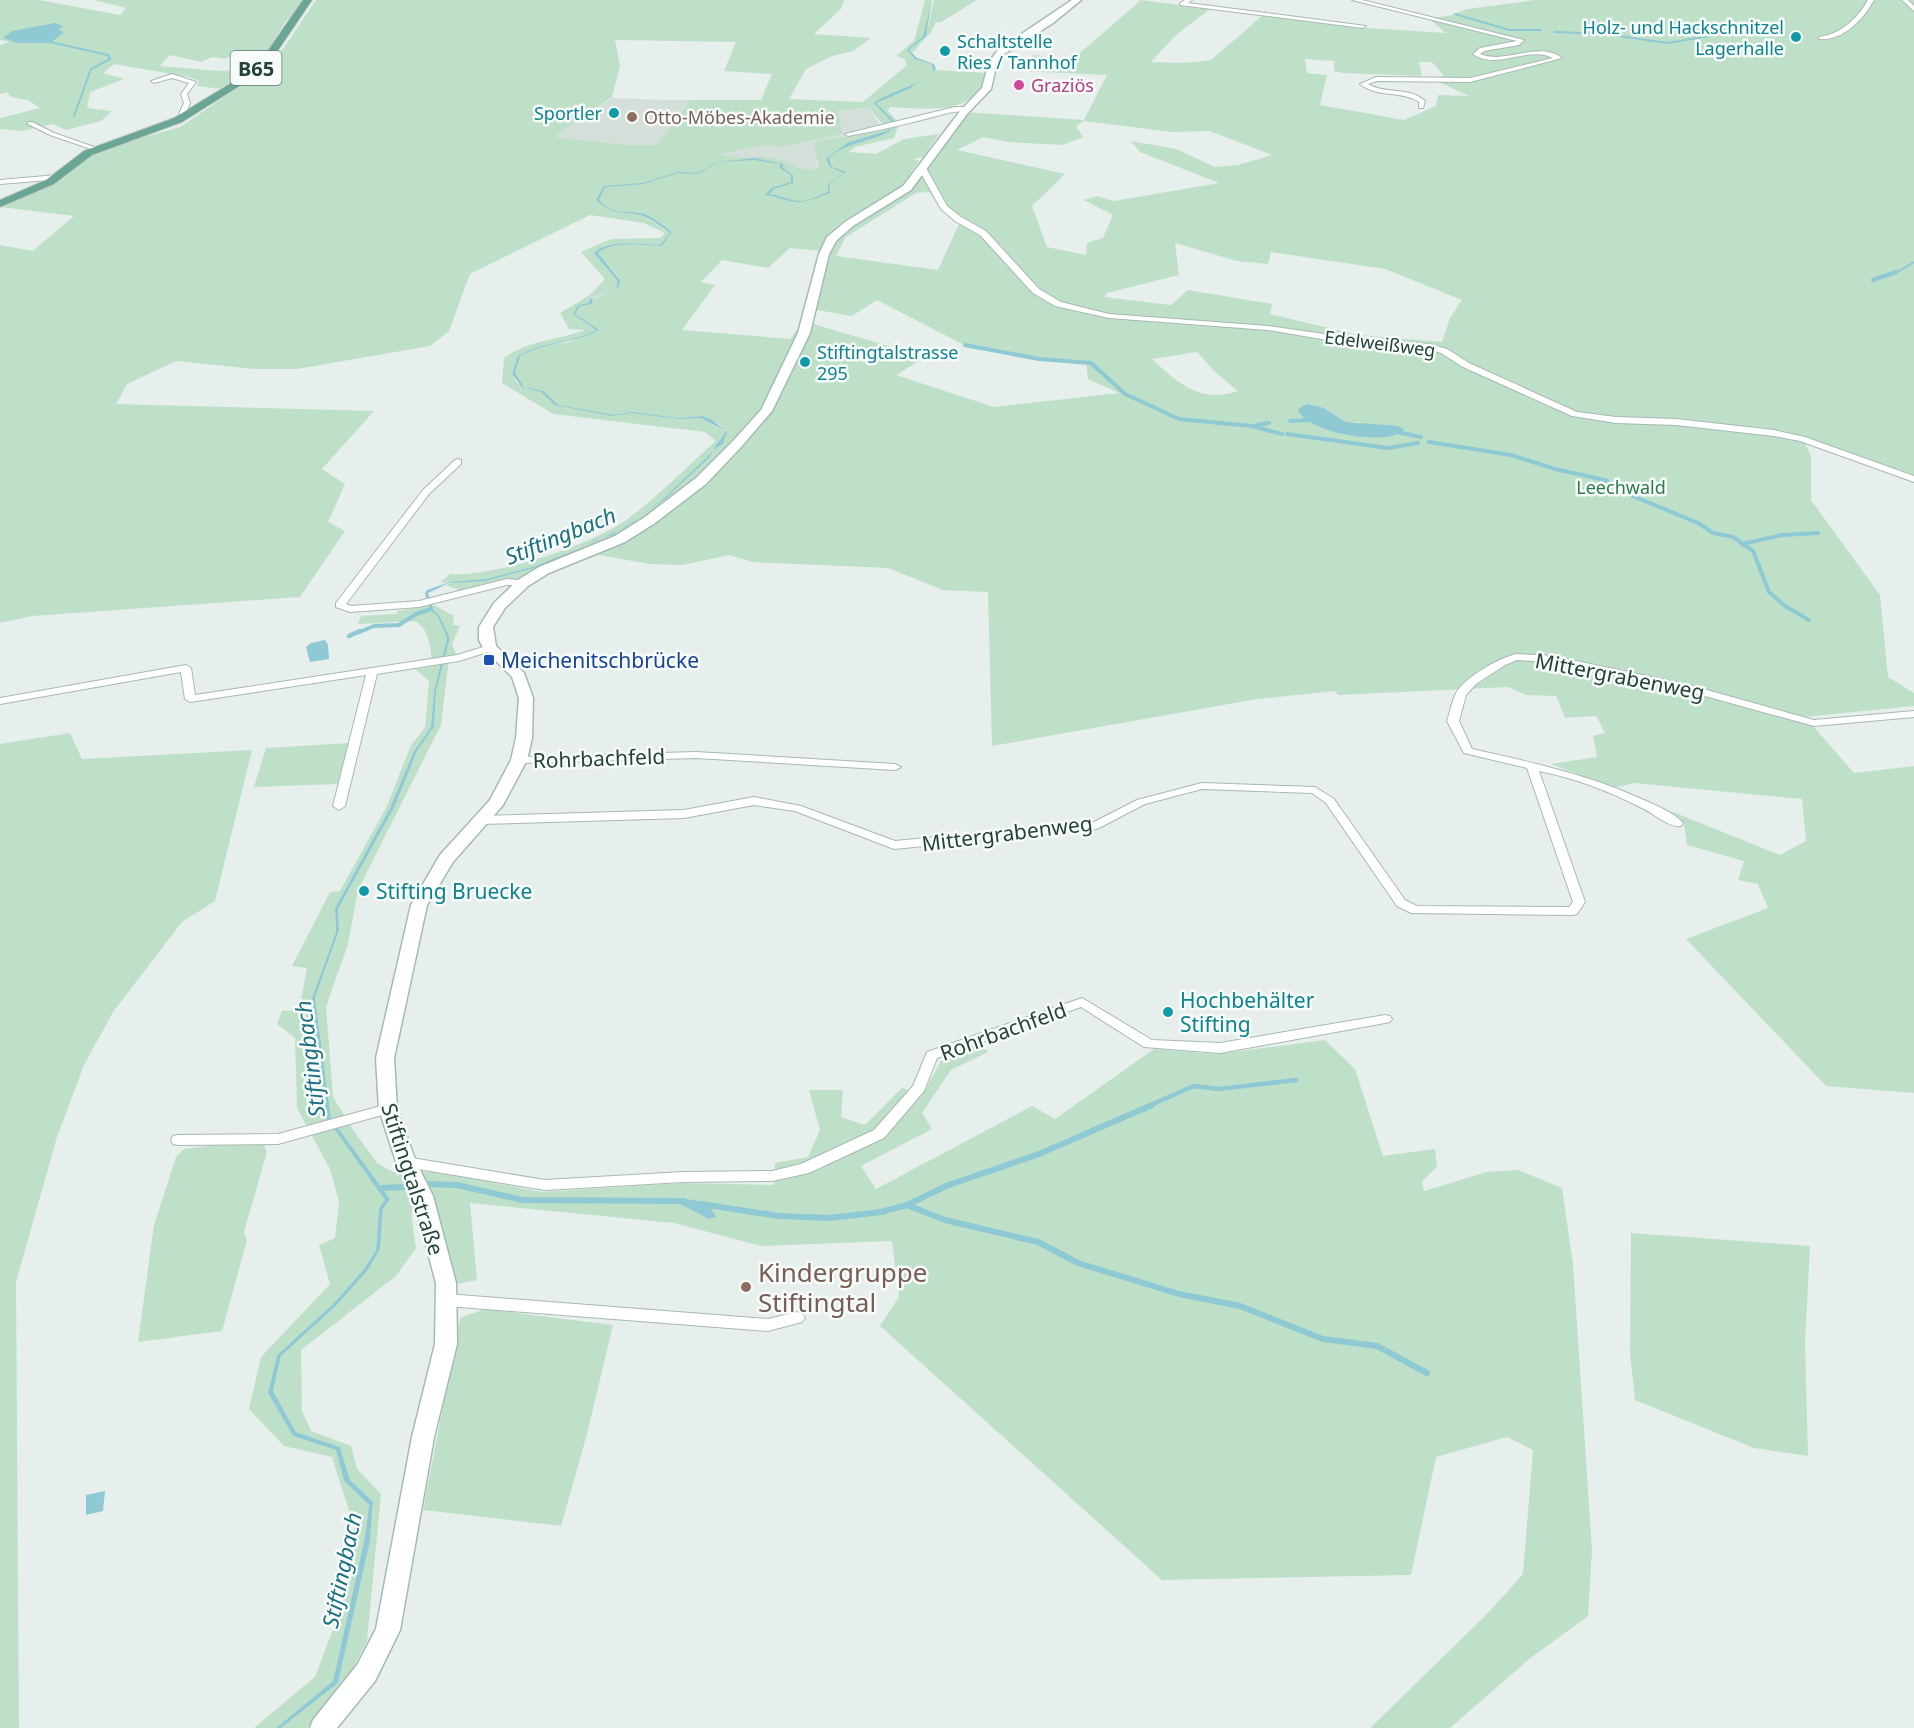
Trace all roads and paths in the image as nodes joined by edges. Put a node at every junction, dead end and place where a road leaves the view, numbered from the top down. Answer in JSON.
{"nodes":[{"id":1,"x":308,"y":0,"type":"edge"},
{"id":2,"x":1077,"y":0,"type":"edge"},
{"id":3,"x":1188,"y":0,"type":"edge"},
{"id":4,"x":1355,"y":0,"type":"edge"},
{"id":5,"x":1870,"y":0,"type":"edge"},
{"id":6,"x":1905,"y":0,"type":"edge"},
{"id":7,"x":1914,"y":9,"type":"edge"},
{"id":8,"x":1363,"y":26,"type":"dead end"},
{"id":9,"x":1821,"y":38,"type":"dead end"},
{"id":10,"x":154,"y":81,"type":"dead end"},
{"id":11,"x":1421,"y":107,"type":"dead end"},
{"id":12,"x":967,"y":109,"type":"junction"},
{"id":13,"x":184,"y":116,"type":"junction"},
{"id":14,"x":30,"y":123,"type":"dead end"},
{"id":15,"x":848,"y":134,"type":"dead end"},
{"id":16,"x":96,"y":149,"type":"junction"},
{"id":17,"x":922,"y":168,"type":"junction"},
{"id":18,"x":57,"y":177,"type":"junction"},
{"id":19,"x":0,"y":182,"type":"edge"},
{"id":20,"x":0,"y":204,"type":"edge"},
{"id":21,"x":458,"y":462,"type":"dead end"},
{"id":22,"x":1914,"y":479,"type":"edge"},
{"id":23,"x":523,"y":583,"type":"junction"},
{"id":24,"x":490,"y":648,"type":"junction"},
{"id":25,"x":372,"y":672,"type":"junction"},
{"id":26,"x":0,"y":701,"type":"edge"},
{"id":27,"x":1914,"y":714,"type":"edge"},
{"id":28,"x":519,"y":760,"type":"junction"},
{"id":29,"x":1532,"y":766,"type":"junction"},
{"id":30,"x":895,"y":767,"type":"dead end"},
{"id":31,"x":339,"y":806,"type":"dead end"},
{"id":32,"x":481,"y":820,"type":"junction"},
{"id":33,"x":1677,"y":823,"type":"dead end"},
{"id":34,"x":1385,"y":1019,"type":"dead end"},
{"id":35,"x":388,"y":1109,"type":"junction"},
{"id":36,"x":178,"y":1140,"type":"dead end"},
{"id":37,"x":406,"y":1162,"type":"junction"},
{"id":38,"x":447,"y":1300,"type":"junction"},
{"id":39,"x":797,"y":1318,"type":"dead end"},
{"id":40,"x":322,"y":1728,"type":"edge"}],
"edges":[{"from":1,"to":13,"type":"main road","number":"B65"},
{"from":2,"to":12,"type":"street"},
{"from":3,"to":8,"type":"street"},
{"from":4,"to":11,"type":"street"},
{"from":5,"to":9,"type":"street"},
{"from":6,"to":7,"type":"street"},
{"from":10,"to":13,"type":"street"},
{"from":12,"to":15,"type":"street"},
{"from":12,"to":17,"type":"street"},
{"from":13,"to":16,"type":"main road","number":"B65"},
{"from":14,"to":16,"type":"street"},
{"from":16,"to":18,"type":"main road","number":"B65"},
{"from":17,"to":22,"type":"street","name":"Edelweißweg"},
{"from":17,"to":23,"type":"street"},
{"from":18,"to":19,"type":"street"},
{"from":18,"to":20,"type":"main road","number":"B65"},
{"from":21,"to":23,"type":"street"},
{"from":23,"to":24,"type":"street"},
{"from":24,"to":25,"type":"street"},
{"from":24,"to":28,"type":"street","name":"Stiftingtalstraße"},
{"from":25,"to":26,"type":"street"},
{"from":25,"to":31,"type":"street"},
{"from":27,"to":29,"type":"street","name":"Mittergrabenweg"},
{"from":28,"to":30,"type":"street","name":"Rohrbachfeld"},
{"from":28,"to":32,"type":"street","name":"Stiftingtalstraße"},
{"from":29,"to":32,"type":"street","name":"Mittergrabenweg"},
{"from":29,"to":33,"type":"street","name":"Mittergrabenweg"},
{"from":32,"to":35,"type":"street","name":"Stiftingtalstraße"},
{"from":34,"to":37,"type":"street","name":"Rohrbachfeld"},
{"from":35,"to":36,"type":"street"},
{"from":35,"to":37,"type":"street","name":"Stiftingtalstraße"},
{"from":37,"to":38,"type":"street","name":"Stiftingtalstraße"},
{"from":38,"to":39,"type":"street"},
{"from":38,"to":40,"type":"street","name":"Stiftingtalstraße"}]}
